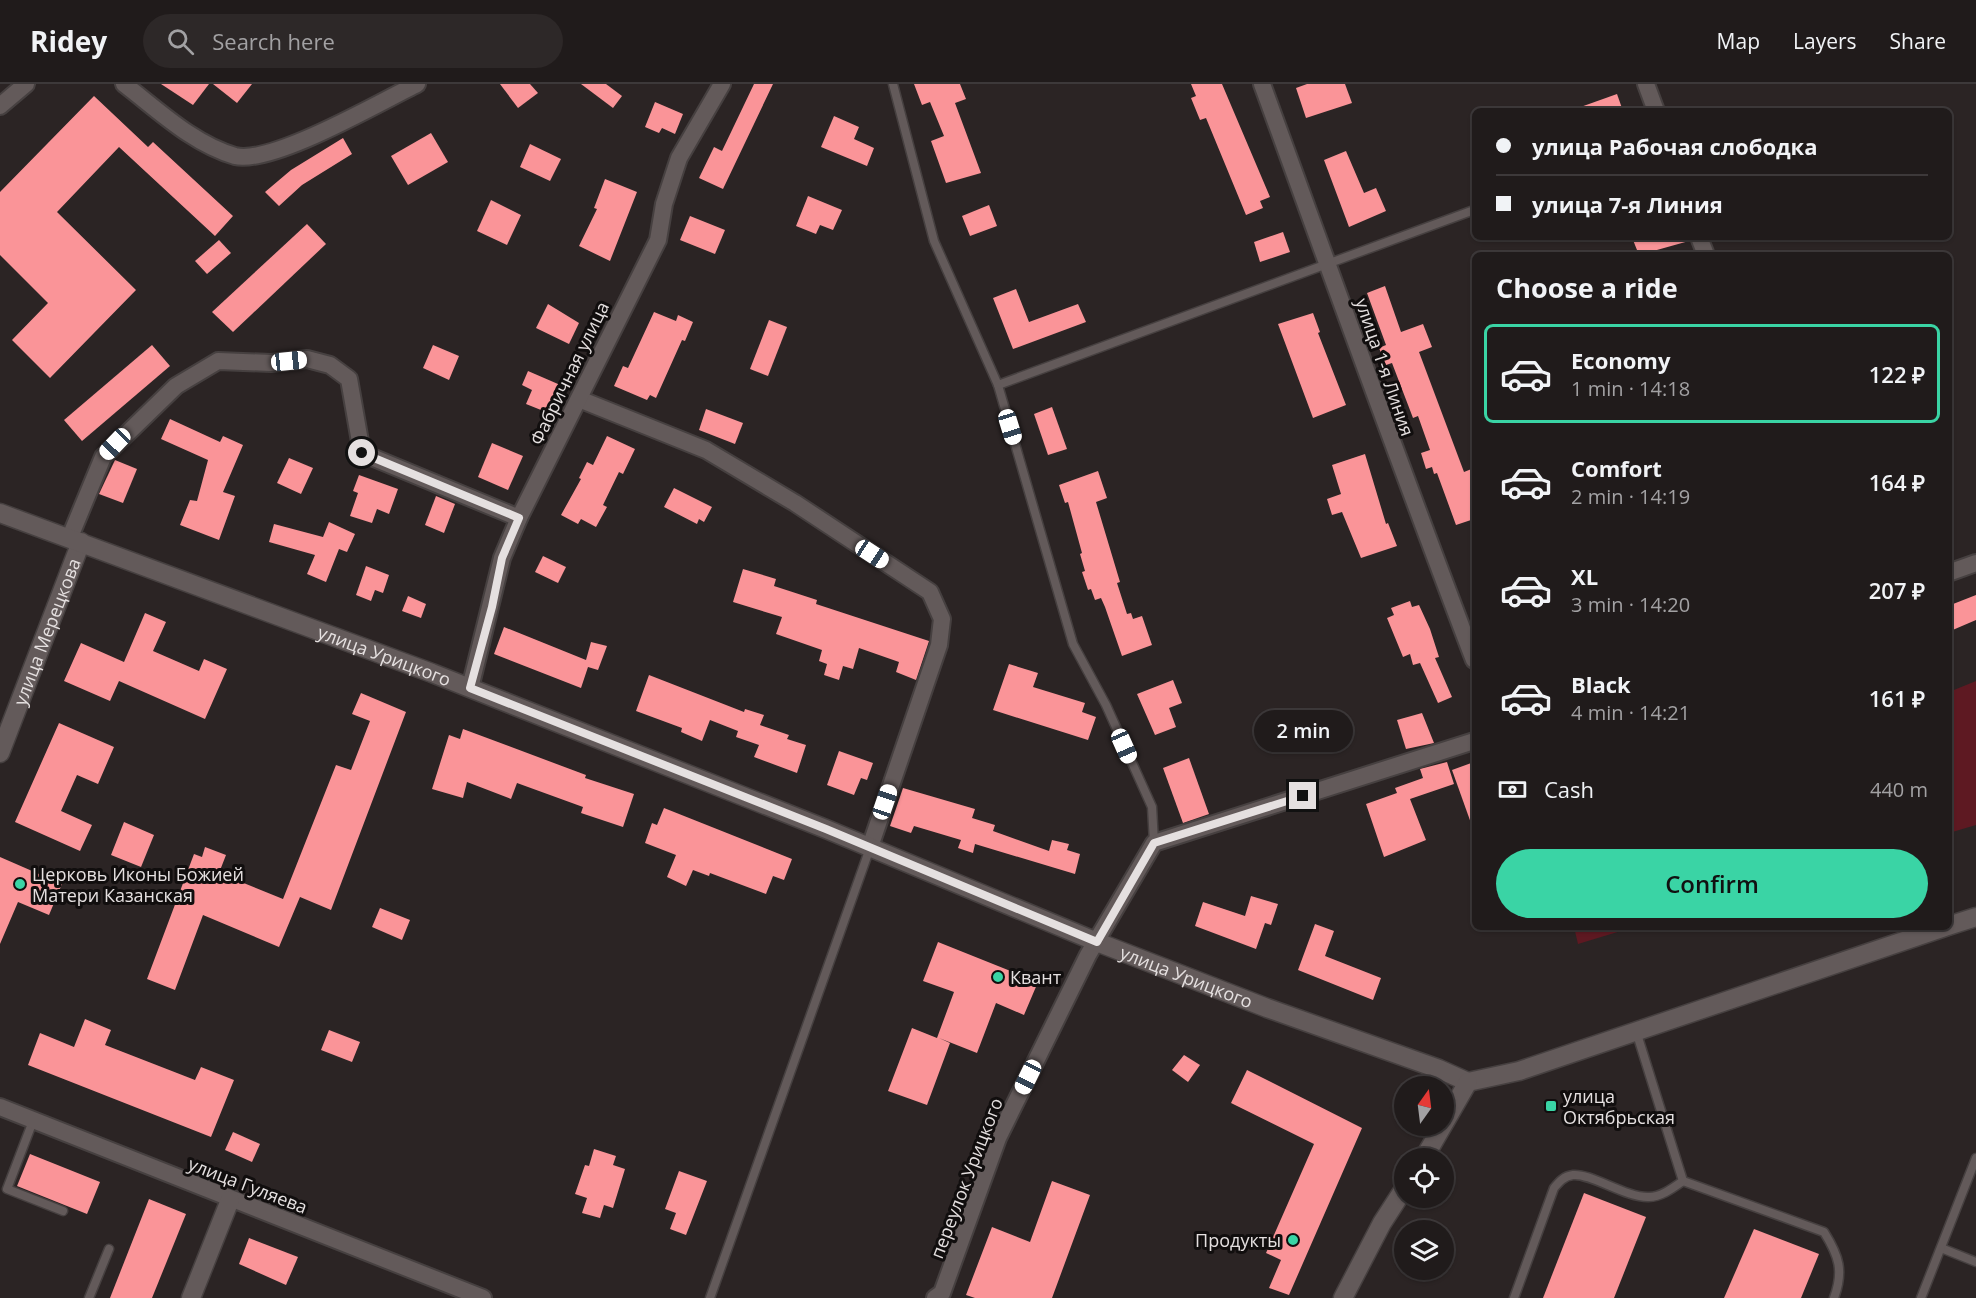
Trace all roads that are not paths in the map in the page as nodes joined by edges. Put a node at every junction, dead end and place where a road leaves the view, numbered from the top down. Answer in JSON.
{"nodes":[{"id":1,"x":26,"y":84,"type":"edge"},
{"id":2,"x":124,"y":84,"type":"edge"},
{"id":3,"x":417,"y":84,"type":"edge"},
{"id":4,"x":722,"y":84,"type":"edge"},
{"id":5,"x":893,"y":84,"type":"edge"},
{"id":6,"x":1262,"y":84,"type":"edge"},
{"id":7,"x":1646,"y":84,"type":"edge"},
{"id":8,"x":0,"y":106,"type":"edge"},
{"id":9,"x":1655,"y":108,"type":"edge"},
{"id":10,"x":1472,"y":211,"type":"edge"},
{"id":11,"x":1329,"y":263,"type":"junction"},
{"id":12,"x":998,"y":385,"type":"junction"},
{"id":13,"x":579,"y":399,"type":"junction"},
{"id":14,"x":0,"y":513,"type":"edge"},
{"id":15,"x":519,"y":518,"type":"junction"},
{"id":16,"x":76,"y":540,"type":"junction"},
{"id":17,"x":1976,"y":562,"type":"edge"},
{"id":18,"x":1952,"y":571,"type":"edge"},
{"id":19,"x":1472,"y":655,"type":"edge"},
{"id":20,"x":470,"y":688,"type":"junction"},
{"id":21,"x":1472,"y":742,"type":"edge"},
{"id":22,"x":0,"y":753,"type":"edge"},
{"id":23,"x":1154,"y":843,"type":"junction"},
{"id":24,"x":870,"y":847,"type":"junction"},
{"id":25,"x":1976,"y":917,"type":"edge"},
{"id":26,"x":1952,"y":924,"type":"edge"},
{"id":27,"x":1935,"y":930,"type":"edge"},
{"id":28,"x":1097,"y":942,"type":"junction"},
{"id":29,"x":1636,"y":1031,"type":"junction"},
{"id":30,"x":1468,"y":1082,"type":"junction"},
{"id":31,"x":0,"y":1107,"type":"edge"},
{"id":32,"x":33,"y":1121,"type":"junction"},
{"id":33,"x":1430,"y":1148,"type":"edge"},
{"id":34,"x":1976,"y":1158,"type":"edge"},
{"id":35,"x":1683,"y":1181,"type":"junction"},
{"id":36,"x":230,"y":1200,"type":"junction"},
{"id":37,"x":1394,"y":1204,"type":"edge"},
{"id":38,"x":63,"y":1211,"type":"dead end"},
{"id":39,"x":1941,"y":1248,"type":"junction"},
{"id":40,"x":109,"y":1249,"type":"dead end"},
{"id":41,"x":1976,"y":1262,"type":"edge"},
{"id":42,"x":89,"y":1298,"type":"edge"},
{"id":43,"x":191,"y":1298,"type":"edge"},
{"id":44,"x":483,"y":1298,"type":"edge"},
{"id":45,"x":710,"y":1298,"type":"edge"},
{"id":46,"x":935,"y":1298,"type":"edge"},
{"id":47,"x":1343,"y":1298,"type":"edge"},
{"id":48,"x":1514,"y":1298,"type":"edge"},
{"id":49,"x":1834,"y":1298,"type":"edge"},
{"id":50,"x":1921,"y":1298,"type":"edge"}],
"edges":[{"from":1,"to":8,"type":"street"},
{"from":2,"to":3,"type":"street"},
{"from":4,"to":13,"type":"street","name":"Фабричная улица"},
{"from":5,"to":12,"type":"lane"},
{"from":6,"to":11,"type":"street","name":"улица 1-я Линия"},
{"from":7,"to":9,"type":"street"},
{"from":10,"to":11,"type":"lane"},
{"from":11,"to":12,"type":"lane"},
{"from":11,"to":19,"type":"street","name":"улица 1-я Линия"},
{"from":12,"to":23,"type":"lane"},
{"from":13,"to":15,"type":"street","name":"Фабричная улица"},
{"from":13,"to":24,"type":"street"},
{"from":14,"to":16,"type":"main road","name":"улица Урицкого"},
{"from":15,"to":16,"type":"street"},
{"from":15,"to":20,"type":"street","name":"Фабричная улица"},
{"from":16,"to":20,"type":"main road","name":"улица Урицкого"},
{"from":16,"to":22,"type":"main road","name":"улица Мерецкова"},
{"from":17,"to":18,"type":"street"},
{"from":20,"to":24,"type":"main road","name":"улица Урицкого"},
{"from":21,"to":23,"type":"street"},
{"from":23,"to":28,"type":"street","name":"переулок Урицкого"},
{"from":24,"to":28,"type":"main road","name":"улица Урицкого"},
{"from":24,"to":45,"type":"lane"},
{"from":25,"to":26,"type":"main road"},
{"from":27,"to":29,"type":"main road"},
{"from":28,"to":30,"type":"main road","name":"улица Урицкого"},
{"from":28,"to":46,"type":"street","name":"переулок Урицкого"},
{"from":29,"to":30,"type":"main road"},
{"from":29,"to":35,"type":"lane"},
{"from":30,"to":33,"type":"main road"},
{"from":31,"to":32,"type":"street","name":"улица Гуляева"},
{"from":32,"to":36,"type":"street","name":"улица Гуляева"},
{"from":32,"to":38,"type":"lane"},
{"from":34,"to":39,"type":"lane"},
{"from":35,"to":48,"type":"lane"},
{"from":35,"to":49,"type":"lane"},
{"from":36,"to":43,"type":"main road"},
{"from":36,"to":44,"type":"street","name":"улица Гуляева"},
{"from":37,"to":47,"type":"main road"},
{"from":39,"to":41,"type":"lane"},
{"from":39,"to":50,"type":"lane"},
{"from":40,"to":42,"type":"lane"}]}
